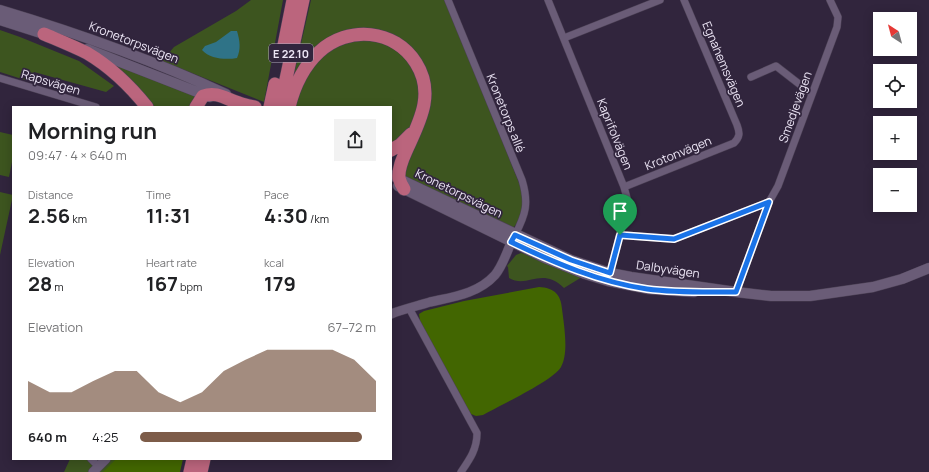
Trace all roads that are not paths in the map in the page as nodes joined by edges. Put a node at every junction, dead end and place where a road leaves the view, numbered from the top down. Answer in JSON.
{"nodes":[{"id":1,"x":293,"y":0,"type":"edge"},
{"id":2,"x":303,"y":0,"type":"edge"},
{"id":3,"x":448,"y":0,"type":"edge"},
{"id":4,"x":548,"y":0,"type":"edge"},
{"id":5,"x":660,"y":0,"type":"edge"},
{"id":6,"x":684,"y":0,"type":"edge"},
{"id":7,"x":830,"y":0,"type":"edge"},
{"id":8,"x":0,"y":10,"type":"edge"},
{"id":9,"x":0,"y":20,"type":"edge"},
{"id":10,"x":44,"y":34,"type":"junction"},
{"id":11,"x":564,"y":38,"type":"junction"},
{"id":12,"x":751,"y":77,"type":"dead end"},
{"id":13,"x":0,"y":78,"type":"edge"},
{"id":14,"x":812,"y":94,"type":"junction"},
{"id":15,"x":206,"y":95,"type":"junction"},
{"id":16,"x":93,"y":106,"type":"edge"},
{"id":17,"x":146,"y":106,"type":"edge"},
{"id":18,"x":196,"y":106,"type":"edge"},
{"id":19,"x":230,"y":106,"type":"edge"},
{"id":20,"x":251,"y":106,"type":"edge"},
{"id":21,"x":253,"y":106,"type":"edge"},
{"id":22,"x":270,"y":106,"type":"edge"},
{"id":23,"x":280,"y":106,"type":"edge"},
{"id":24,"x":289,"y":106,"type":"edge"},
{"id":25,"x":417,"y":126,"type":"junction"},
{"id":26,"x":739,"y":138,"type":"joint"},
{"id":27,"x":392,"y":149,"type":"edge"},
{"id":28,"x":396,"y":182,"type":"edge"},
{"id":29,"x":624,"y":187,"type":"junction"},
{"id":30,"x":769,"y":202,"type":"junction"},
{"id":31,"x":620,"y":235,"type":"junction"},
{"id":32,"x":513,"y":238,"type":"junction"},
{"id":33,"x":929,"y":268,"type":"edge"},
{"id":34,"x":609,"y":277,"type":"junction"},
{"id":35,"x":736,"y":292,"type":"junction"},
{"id":36,"x":409,"y":308,"type":"junction"},
{"id":37,"x":392,"y":314,"type":"edge"},
{"id":38,"x":105,"y":460,"type":"edge"},
{"id":39,"x":193,"y":460,"type":"edge"},
{"id":40,"x":204,"y":460,"type":"edge"},
{"id":41,"x":95,"y":469,"type":"edge"},
{"id":42,"x":190,"y":472,"type":"edge"},
{"id":43,"x":201,"y":472,"type":"edge"},
{"id":44,"x":461,"y":472,"type":"edge"}],
"edges":[{"from":1,"to":22,"type":"highway","number":"E 22.10"},
{"from":2,"to":23,"type":"highway","number":"E 22.10"},
{"from":3,"to":32,"type":"street","name":"Kronetorps allé"},
{"from":4,"to":11,"type":"street","name":"Kaprifolvägen"},
{"from":5,"to":11,"type":"street"},
{"from":6,"to":26,"type":"street","name":"Egnahemsvägen"},
{"from":7,"to":14,"type":"street","name":"Smedjevägen"},
{"from":8,"to":21,"type":"main road","name":"Kronetorpsvägen"},
{"from":9,"to":10,"type":"main road","name":"Kronetorpsvägen"},
{"from":10,"to":15,"type":"main road","name":"Kronetorpsvägen"},
{"from":10,"to":17,"type":"highway"},
{"from":11,"to":29,"type":"street","name":"Kaprifolvägen"},
{"from":12,"to":14,"type":"street"},
{"from":13,"to":16,"type":"street","name":"Rapsvägen"},
{"from":14,"to":30,"type":"street","name":"Smedjevägen"},
{"from":15,"to":18,"type":"highway"},
{"from":15,"to":19,"type":"main road","name":"Kronetorpsvägen"},
{"from":15,"to":20,"type":"highway"},
{"from":24,"to":25,"type":"highway"},
{"from":25,"to":27,"type":"highway"},
{"from":25,"to":28,"type":"highway"},
{"from":26,"to":29,"type":"street","name":"Krotonvägen"},
{"from":28,"to":32,"type":"main road","name":"Kronetorpsvägen"},
{"from":29,"to":31,"type":"street","name":"Kaprifolvägen"},
{"from":30,"to":31,"type":"street"},
{"from":30,"to":35,"type":"street","name":"Smedjevägen"},
{"from":31,"to":34,"type":"street","name":"Kaprifolvägen"},
{"from":32,"to":34,"type":"main road","name":"Dalbyvägen"},
{"from":32,"to":36,"type":"street"},
{"from":33,"to":35,"type":"main road","name":"Dalbyvägen"},
{"from":34,"to":35,"type":"main road","name":"Dalbyvägen"},
{"from":36,"to":37,"type":"street"},
{"from":36,"to":44,"type":"street"},
{"from":38,"to":41,"type":"street"},
{"from":39,"to":42,"type":"highway"},
{"from":40,"to":43,"type":"highway"}]}
